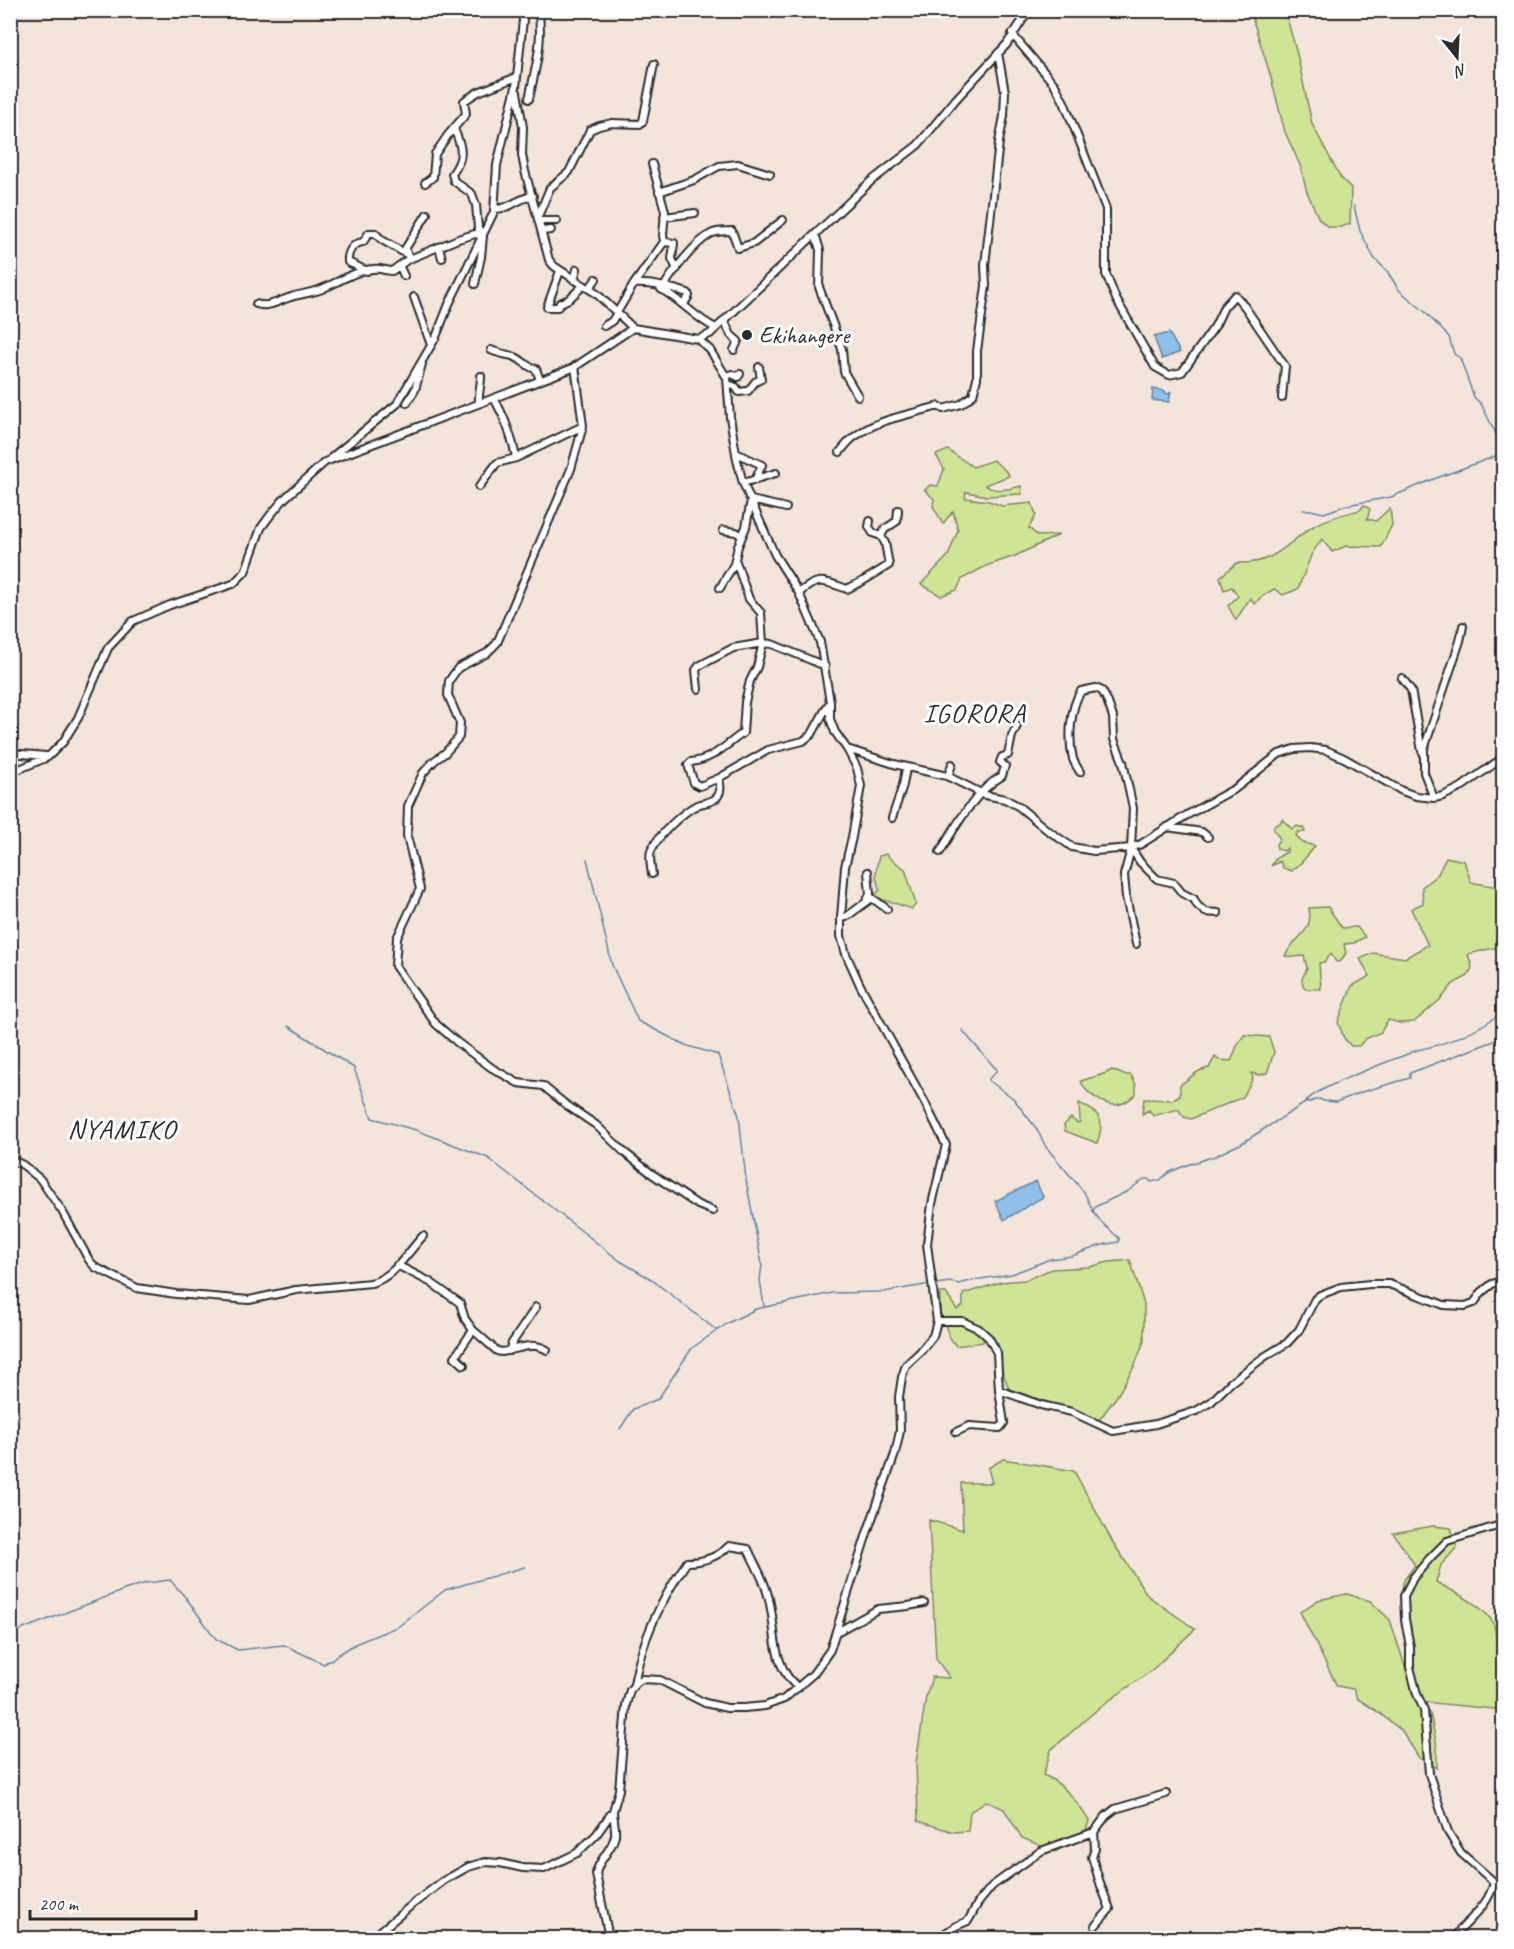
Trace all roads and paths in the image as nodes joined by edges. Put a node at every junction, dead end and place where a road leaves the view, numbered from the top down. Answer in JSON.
{"nodes":[{"id":1,"x":524,"y":10,"type":"edge"},
{"id":2,"x":1029,"y":10,"type":"edge"},
{"id":3,"x":540,"y":12,"type":"edge"},
{"id":4,"x":1012,"y":34,"type":"junction"},
{"id":5,"x":998,"y":53,"type":"junction"},
{"id":6,"x":654,"y":64,"type":"dead end"},
{"id":7,"x":517,"y":77,"type":"junction"},
{"id":8,"x":516,"y":87,"type":"junction"},
{"id":9,"x":529,"y":99,"type":"dead end"},
{"id":10,"x":454,"y":129,"type":"junction"},
{"id":11,"x":652,"y":164,"type":"dead end"},
{"id":12,"x":770,"y":174,"type":"dead end"},
{"id":13,"x":425,"y":183,"type":"dead end"},
{"id":14,"x":659,"y":192,"type":"junction"},
{"id":15,"x":533,"y":196,"type":"junction"},
{"id":16,"x":494,"y":209,"type":"junction"},
{"id":17,"x":695,"y":213,"type":"dead end"},
{"id":18,"x":427,"y":214,"type":"dead end"},
{"id":19,"x":664,"y":217,"type":"junction"},
{"id":20,"x":539,"y":219,"type":"junction"},
{"id":21,"x":783,"y":220,"type":"dead end"},
{"id":22,"x":557,"y":221,"type":"dead end"},
{"id":23,"x":551,"y":230,"type":"dead end"},
{"id":24,"x":542,"y":231,"type":"junction"},
{"id":25,"x":815,"y":234,"type":"junction"},
{"id":26,"x":483,"y":236,"type":"junction"},
{"id":27,"x":664,"y":242,"type":"junction"},
{"id":28,"x":438,"y":248,"type":"junction"},
{"id":29,"x":410,"y":256,"type":"junction"},
{"id":30,"x":442,"y":258,"type":"dead end"},
{"id":31,"x":400,"y":267,"type":"junction"},
{"id":32,"x":577,"y":269,"type":"dead end"},
{"id":33,"x":677,"y":269,"type":"junction"},
{"id":34,"x":367,"y":271,"type":"junction"},
{"id":35,"x":560,"y":271,"type":"junction"},
{"id":36,"x":404,"y":276,"type":"dead end"},
{"id":37,"x":596,"y":279,"type":"dead end"},
{"id":38,"x":574,"y":280,"type":"junction"},
{"id":39,"x":476,"y":284,"type":"dead end"},
{"id":40,"x":634,"y":285,"type":"junction"},
{"id":41,"x":662,"y":286,"type":"junction"},
{"id":42,"x":586,"y":287,"type":"junction"},
{"id":43,"x":414,"y":297,"type":"dead end"},
{"id":44,"x":255,"y":304,"type":"dead end"},
{"id":45,"x":684,"y":304,"type":"junction"},
{"id":46,"x":618,"y":313,"type":"junction"},
{"id":47,"x":724,"y":320,"type":"junction"},
{"id":48,"x":604,"y":326,"type":"dead end"},
{"id":49,"x":633,"y":328,"type":"junction"},
{"id":50,"x":716,"y":328,"type":"junction"},
{"id":51,"x":710,"y":334,"type":"junction"},
{"id":52,"x":698,"y":339,"type":"junction"},
{"id":53,"x":431,"y":345,"type":"junction"},
{"id":54,"x":707,"y":347,"type":"junction"},
{"id":55,"x":491,"y":350,"type":"dead end"},
{"id":56,"x":734,"y":350,"type":"dead end"},
{"id":57,"x":423,"y":359,"type":"junction"},
{"id":58,"x":575,"y":366,"type":"junction"},
{"id":59,"x":759,"y":367,"type":"dead end"},
{"id":60,"x":740,"y":374,"type":"dead end"},
{"id":61,"x":481,"y":376,"type":"dead end"},
{"id":62,"x":726,"y":376,"type":"junction"},
{"id":63,"x":540,"y":380,"type":"junction"},
{"id":64,"x":728,"y":384,"type":"junction"},
{"id":65,"x":858,"y":396,"type":"dead end"},
{"id":66,"x":494,"y":398,"type":"junction"},
{"id":67,"x":1281,"y":398,"type":"dead end"},
{"id":68,"x":407,"y":403,"type":"dead end"},
{"id":69,"x":479,"y":403,"type":"junction"},
{"id":70,"x":583,"y":426,"type":"junction"},
{"id":71,"x":840,"y":452,"type":"dead end"},
{"id":72,"x":736,"y":453,"type":"junction"},
{"id":73,"x":516,"y":458,"type":"junction"},
{"id":74,"x":325,"y":462,"type":"junction"},
{"id":75,"x":776,"y":472,"type":"dead end"},
{"id":76,"x":755,"y":480,"type":"junction"},
{"id":77,"x":743,"y":483,"type":"junction"},
{"id":78,"x":479,"y":487,"type":"dead end"},
{"id":79,"x":751,"y":500,"type":"junction"},
{"id":80,"x":786,"y":508,"type":"dead end"},
{"id":81,"x":898,"y":510,"type":"dead end"},
{"id":82,"x":870,"y":521,"type":"dead end"},
{"id":83,"x":723,"y":530,"type":"dead end"},
{"id":84,"x":742,"y":536,"type":"junction"},
{"id":85,"x":882,"y":536,"type":"junction"},
{"id":86,"x":735,"y":559,"type":"junction"},
{"id":87,"x":720,"y":588,"type":"dead end"},
{"id":88,"x":799,"y":593,"type":"junction"},
{"id":89,"x":1463,"y":626,"type":"dead end"},
{"id":90,"x":763,"y":643,"type":"junction"},
{"id":91,"x":825,"y":666,"type":"junction"},
{"id":92,"x":1402,"y":678,"type":"dead end"},
{"id":93,"x":698,"y":689,"type":"dead end"},
{"id":94,"x":830,"y":702,"type":"junction"},
{"id":95,"x":1017,"y":726,"type":"dead end"},
{"id":96,"x":848,"y":749,"type":"junction"},
{"id":97,"x":10,"y":753,"type":"edge"},
{"id":98,"x":1423,"y":755,"type":"junction"},
{"id":99,"x":48,"y":757,"type":"junction"},
{"id":100,"x":1503,"y":757,"type":"edge"},
{"id":101,"x":952,"y":765,"type":"dead end"},
{"id":102,"x":906,"y":768,"type":"junction"},
{"id":103,"x":1080,"y":772,"type":"dead end"},
{"id":104,"x":10,"y":773,"type":"edge"},
{"id":105,"x":948,"y":777,"type":"junction"},
{"id":106,"x":719,"y":778,"type":"junction"},
{"id":107,"x":982,"y":793,"type":"junction"},
{"id":108,"x":1434,"y":798,"type":"junction"},
{"id":109,"x":892,"y":819,"type":"dead end"},
{"id":110,"x":1167,"y":827,"type":"junction"},
{"id":111,"x":1208,"y":837,"type":"dead end"},
{"id":112,"x":1131,"y":848,"type":"junction"},
{"id":113,"x":940,"y":852,"type":"dead end"},
{"id":114,"x":868,"y":872,"type":"dead end"},
{"id":115,"x":652,"y":874,"type":"dead end"},
{"id":116,"x":867,"y":901,"type":"junction"},
{"id":117,"x":887,"y":909,"type":"dead end"},
{"id":118,"x":1218,"y":913,"type":"dead end"},
{"id":119,"x":841,"y":918,"type":"junction"},
{"id":120,"x":1136,"y":944,"type":"dead end"},
{"id":121,"x":10,"y":1159,"type":"edge"},
{"id":122,"x":713,"y":1211,"type":"dead end"},
{"id":123,"x":423,"y":1236,"type":"dead end"},
{"id":124,"x":397,"y":1265,"type":"junction"},
{"id":125,"x":1503,"y":1280,"type":"edge"},
{"id":126,"x":536,"y":1307,"type":"dead end"},
{"id":127,"x":937,"y":1321,"type":"junction"},
{"id":128,"x":473,"y":1330,"type":"junction"},
{"id":129,"x":547,"y":1350,"type":"dead end"},
{"id":130,"x":509,"y":1351,"type":"junction"},
{"id":131,"x":464,"y":1365,"type":"dead end"},
{"id":132,"x":999,"y":1390,"type":"junction"},
{"id":133,"x":956,"y":1432,"type":"dead end"},
{"id":134,"x":1503,"y":1524,"type":"edge"},
{"id":135,"x":924,"y":1603,"type":"dead end"},
{"id":136,"x":837,"y":1632,"type":"junction"},
{"id":137,"x":633,"y":1684,"type":"junction"},
{"id":138,"x":798,"y":1688,"type":"junction"},
{"id":139,"x":1166,"y":1794,"type":"dead end"},
{"id":140,"x":613,"y":1811,"type":"junction"},
{"id":141,"x":1094,"y":1832,"type":"junction"},
{"id":142,"x":1095,"y":1926,"type":"dead end"},
{"id":143,"x":372,"y":1938,"type":"edge"},
{"id":144,"x":609,"y":1938,"type":"edge"},
{"id":145,"x":938,"y":1938,"type":"edge"},
{"id":146,"x":1453,"y":1938,"type":"edge"}],
"edges":[{"from":1,"to":7,"type":"street"},
{"from":2,"to":4,"type":"street"},
{"from":3,"to":9,"type":"street"},
{"from":4,"to":5,"type":"street"},
{"from":4,"to":67,"type":"street"},
{"from":5,"to":25,"type":"street"},
{"from":5,"to":71,"type":"street"},
{"from":6,"to":20,"type":"street"},
{"from":7,"to":8,"type":"street"},
{"from":7,"to":10,"type":"street"},
{"from":8,"to":15,"type":"street"},
{"from":8,"to":16,"type":"street"},
{"from":10,"to":13,"type":"street"},
{"from":10,"to":26,"type":"street"},
{"from":11,"to":14,"type":"street"},
{"from":12,"to":14,"type":"street"},
{"from":14,"to":19,"type":"street"},
{"from":15,"to":16,"type":"street"},
{"from":15,"to":20,"type":"street"},
{"from":16,"to":26,"type":"street"},
{"from":17,"to":19,"type":"street"},
{"from":18,"to":29,"type":"street"},
{"from":19,"to":27,"type":"street"},
{"from":20,"to":22,"type":"street"},
{"from":20,"to":24,"type":"street"},
{"from":21,"to":33,"type":"street"},
{"from":23,"to":24,"type":"street"},
{"from":24,"to":35,"type":"street"},
{"from":25,"to":47,"type":"street"},
{"from":25,"to":65,"type":"street"},
{"from":26,"to":28,"type":"street"},
{"from":26,"to":39,"type":"street"},
{"from":26,"to":53,"type":"street"},
{"from":27,"to":33,"type":"street"},
{"from":27,"to":40,"type":"street"},
{"from":28,"to":29,"type":"street"},
{"from":28,"to":30,"type":"street"},
{"from":29,"to":31,"type":"street"},
{"from":29,"to":34,"type":"street"},
{"from":31,"to":34,"type":"street"},
{"from":31,"to":36,"type":"street"},
{"from":32,"to":38,"type":"street"},
{"from":33,"to":41,"type":"street"},
{"from":34,"to":44,"type":"street"},
{"from":35,"to":38,"type":"street"},
{"from":35,"to":42,"type":"street"},
{"from":37,"to":42,"type":"street"},
{"from":38,"to":42,"type":"street"},
{"from":40,"to":41,"type":"street"},
{"from":40,"to":46,"type":"street"},
{"from":41,"to":45,"type":"street"},
{"from":41,"to":45,"type":"street"},
{"from":42,"to":46,"type":"street"},
{"from":43,"to":53,"type":"street"},
{"from":45,"to":50,"type":"street"},
{"from":46,"to":48,"type":"street"},
{"from":46,"to":49,"type":"street"},
{"from":47,"to":50,"type":"street"},
{"from":47,"to":56,"type":"street"},
{"from":49,"to":52,"type":"street"},
{"from":49,"to":58,"type":"street"},
{"from":50,"to":51,"type":"street"},
{"from":51,"to":52,"type":"street"},
{"from":51,"to":54,"type":"street"},
{"from":52,"to":54,"type":"street"},
{"from":53,"to":57,"type":"street"},
{"from":54,"to":62,"type":"street"},
{"from":55,"to":63,"type":"street"},
{"from":57,"to":68,"type":"street"},
{"from":57,"to":74,"type":"street"},
{"from":58,"to":63,"type":"street"},
{"from":58,"to":70,"type":"street"},
{"from":59,"to":64,"type":"street"},
{"from":60,"to":62,"type":"street"},
{"from":61,"to":69,"type":"street"},
{"from":62,"to":64,"type":"street"},
{"from":63,"to":66,"type":"street"},
{"from":64,"to":72,"type":"street"},
{"from":66,"to":69,"type":"street"},
{"from":66,"to":73,"type":"street"},
{"from":69,"to":74,"type":"street"},
{"from":70,"to":73,"type":"street"},
{"from":70,"to":122,"type":"street"},
{"from":72,"to":76,"type":"street"},
{"from":72,"to":77,"type":"street"},
{"from":73,"to":78,"type":"street"},
{"from":74,"to":99,"type":"street"},
{"from":75,"to":76,"type":"street"},
{"from":76,"to":77,"type":"street"},
{"from":77,"to":79,"type":"street"},
{"from":79,"to":80,"type":"street"},
{"from":79,"to":84,"type":"street"},
{"from":79,"to":88,"type":"street"},
{"from":81,"to":85,"type":"street"},
{"from":82,"to":85,"type":"street"},
{"from":83,"to":84,"type":"street"},
{"from":84,"to":86,"type":"street"},
{"from":85,"to":88,"type":"street"},
{"from":86,"to":87,"type":"street"},
{"from":86,"to":90,"type":"street"},
{"from":88,"to":91,"type":"street"},
{"from":89,"to":98,"type":"street"},
{"from":90,"to":91,"type":"street"},
{"from":90,"to":93,"type":"street"},
{"from":90,"to":106,"type":"street"},
{"from":91,"to":94,"type":"street"},
{"from":92,"to":98,"type":"street"},
{"from":94,"to":96,"type":"street"},
{"from":94,"to":106,"type":"street"},
{"from":95,"to":107,"type":"street"},
{"from":96,"to":102,"type":"street"},
{"from":96,"to":119,"type":"street"},
{"from":97,"to":99,"type":"street"},
{"from":98,"to":108,"type":"street"},
{"from":99,"to":104,"type":"street"},
{"from":100,"to":108,"type":"street"},
{"from":101,"to":105,"type":"street"},
{"from":102,"to":105,"type":"street"},
{"from":102,"to":109,"type":"street"},
{"from":103,"to":112,"type":"street"},
{"from":105,"to":107,"type":"street"},
{"from":106,"to":115,"type":"street"},
{"from":107,"to":112,"type":"street"},
{"from":107,"to":113,"type":"street"},
{"from":108,"to":110,"type":"street"},
{"from":110,"to":111,"type":"street"},
{"from":110,"to":112,"type":"street"},
{"from":112,"to":118,"type":"street"},
{"from":112,"to":120,"type":"street"},
{"from":114,"to":116,"type":"street"},
{"from":116,"to":117,"type":"street"},
{"from":116,"to":119,"type":"street"},
{"from":119,"to":127,"type":"street"},
{"from":121,"to":124,"type":"street"},
{"from":123,"to":124,"type":"street"},
{"from":124,"to":128,"type":"street"},
{"from":125,"to":132,"type":"street"},
{"from":126,"to":130,"type":"street"},
{"from":127,"to":132,"type":"street"},
{"from":127,"to":136,"type":"street"},
{"from":128,"to":130,"type":"street"},
{"from":128,"to":131,"type":"street"},
{"from":129,"to":130,"type":"street"},
{"from":132,"to":133,"type":"street"},
{"from":134,"to":146,"type":"street"},
{"from":135,"to":136,"type":"street"},
{"from":136,"to":138,"type":"street"},
{"from":137,"to":138,"type":"street"},
{"from":137,"to":138,"type":"street"},
{"from":137,"to":140,"type":"street"},
{"from":139,"to":141,"type":"street"},
{"from":140,"to":143,"type":"street"},
{"from":140,"to":144,"type":"street"},
{"from":141,"to":142,"type":"street"},
{"from":141,"to":145,"type":"street"}]}
